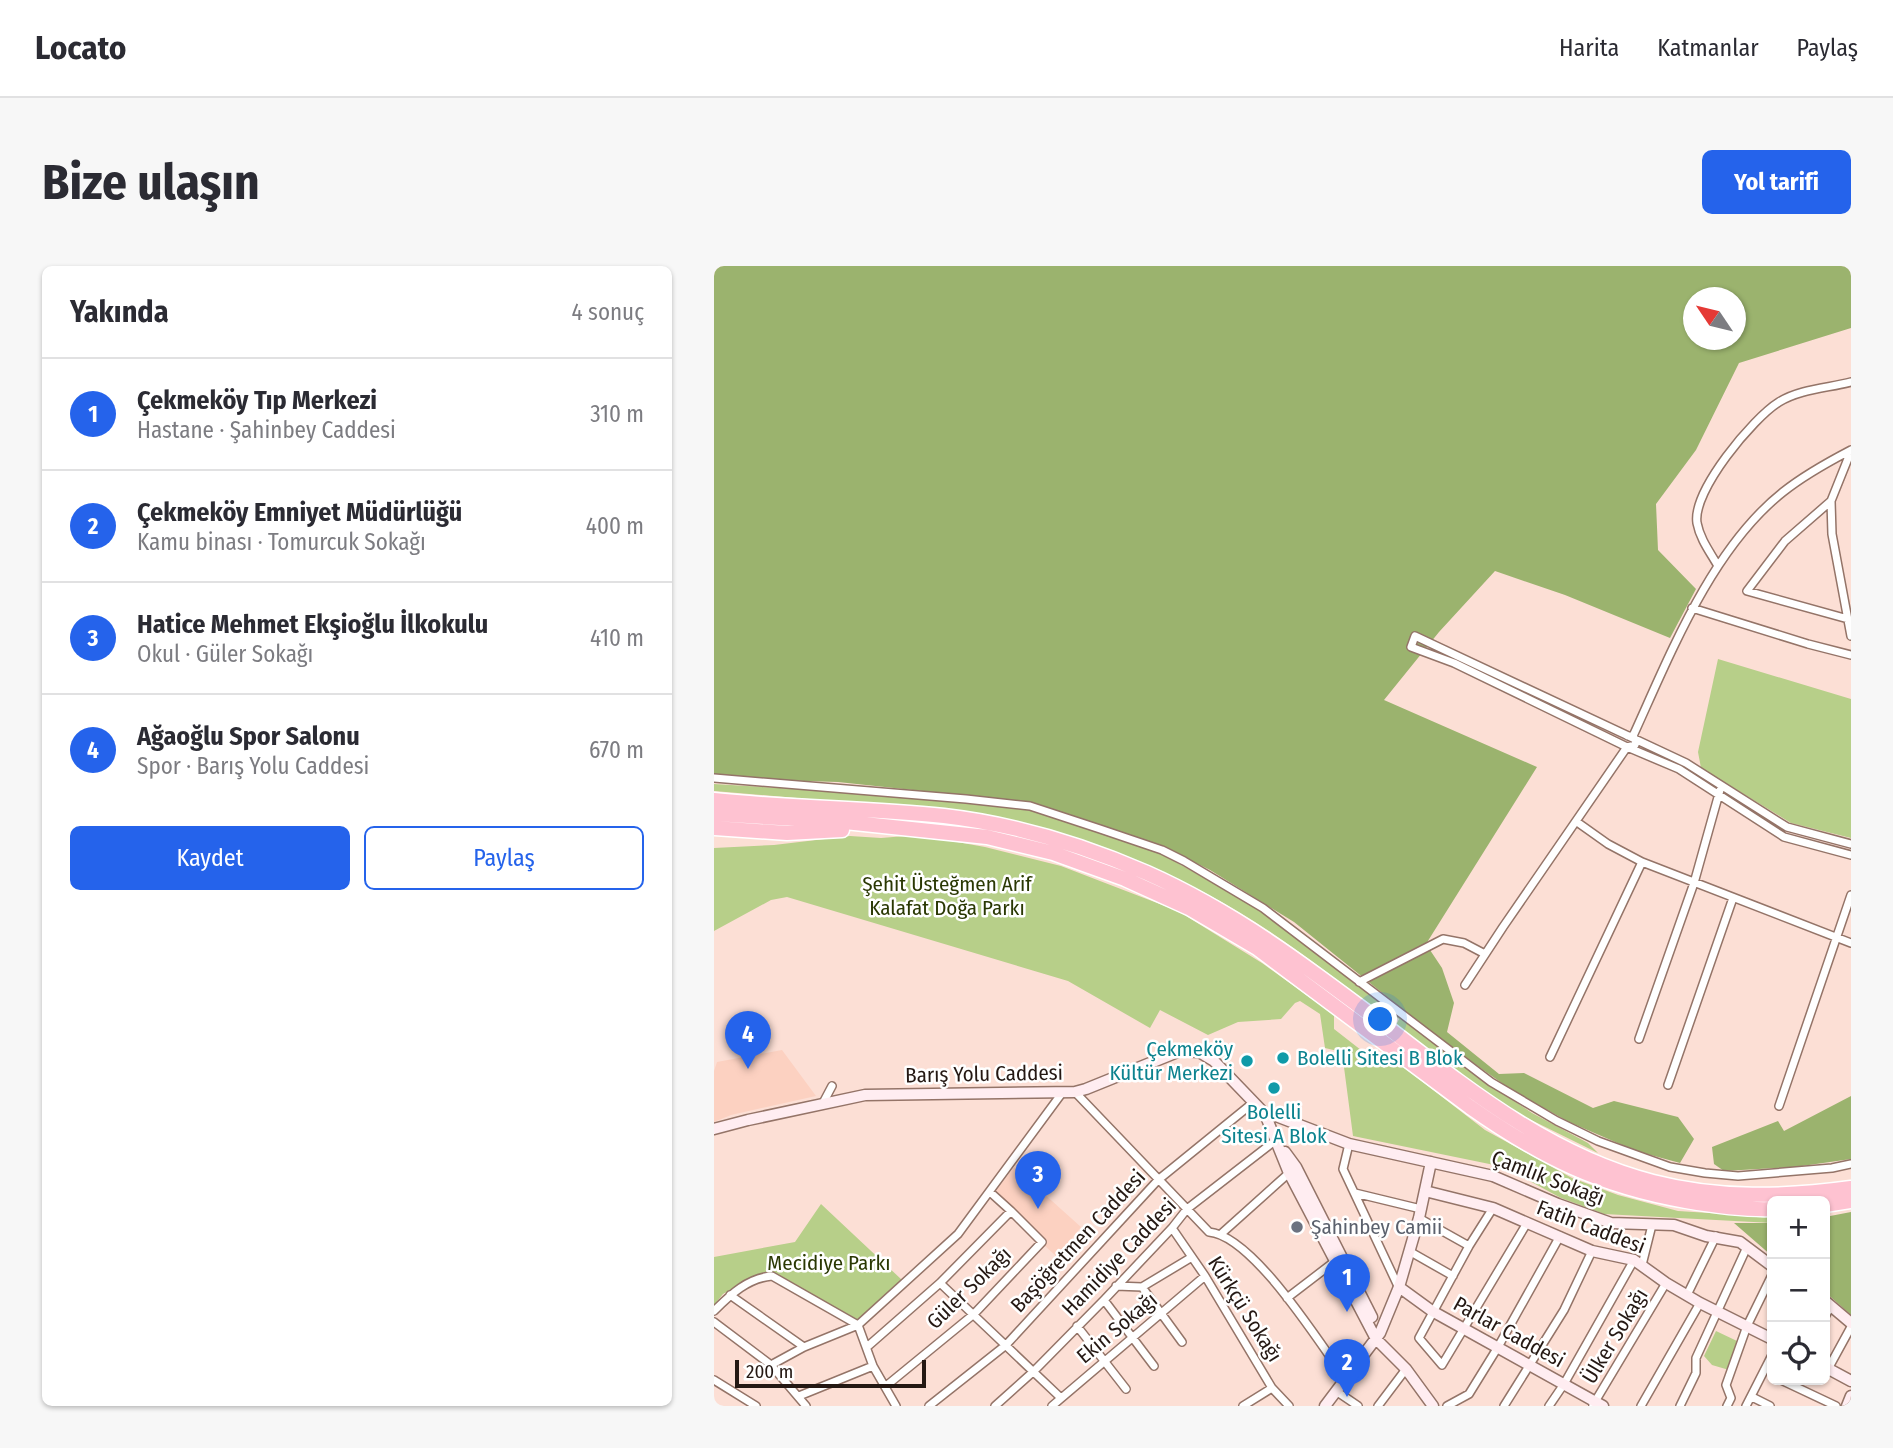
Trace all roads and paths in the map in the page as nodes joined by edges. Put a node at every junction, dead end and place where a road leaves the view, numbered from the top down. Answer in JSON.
{"nodes":[{"id":1,"x":1851,"y":382,"type":"edge"},
{"id":2,"x":1851,"y":451,"type":"edge"},
{"id":3,"x":1831,"y":501,"type":"junction"},
{"id":4,"x":1718,"y":566,"type":"junction"},
{"id":5,"x":1692,"y":608,"type":"junction"},
{"id":6,"x":1847,"y":619,"type":"junction"},
{"id":7,"x":1851,"y":636,"type":"edge"},
{"id":8,"x":1851,"y":654,"type":"edge"},
{"id":9,"x":1633,"y":736,"type":"junction"},
{"id":10,"x":1627,"y":747,"type":"junction"},
{"id":11,"x":714,"y":778,"type":"edge"},
{"id":12,"x":1721,"y":790,"type":"junction"},
{"id":13,"x":714,"y":800,"type":"edge"},
{"id":14,"x":714,"y":814,"type":"edge"},
{"id":15,"x":1577,"y":822,"type":"junction"},
{"id":16,"x":714,"y":828,"type":"edge"},
{"id":17,"x":909,"y":828,"type":"junction"},
{"id":18,"x":1851,"y":844,"type":"edge"},
{"id":19,"x":1851,"y":855,"type":"edge"},
{"id":20,"x":1642,"y":862,"type":"junction"},
{"id":21,"x":1694,"y":883,"type":"junction"},
{"id":22,"x":1851,"y":895,"type":"edge"},
{"id":23,"x":1733,"y":898,"type":"junction"},
{"id":24,"x":1837,"y":937,"type":"junction"},
{"id":25,"x":1851,"y":943,"type":"edge"},
{"id":26,"x":1485,"y":954,"type":"junction"},
{"id":27,"x":1359,"y":982,"type":"junction"},
{"id":28,"x":1465,"y":985,"type":"dead end"},
{"id":29,"x":1639,"y":1039,"type":"dead end"},
{"id":30,"x":1550,"y":1057,"type":"dead end"},
{"id":31,"x":1668,"y":1085,"type":"dead end"},
{"id":32,"x":832,"y":1086,"type":"dead end"},
{"id":33,"x":1075,"y":1092,"type":"junction"},
{"id":34,"x":1062,"y":1093,"type":"junction"},
{"id":35,"x":1254,"y":1102,"type":"junction"},
{"id":36,"x":823,"y":1103,"type":"junction"},
{"id":37,"x":1779,"y":1106,"type":"dead end"},
{"id":38,"x":1265,"y":1114,"type":"junction"},
{"id":39,"x":714,"y":1129,"type":"edge"},
{"id":40,"x":1276,"y":1140,"type":"junction"},
{"id":41,"x":1349,"y":1144,"type":"junction"},
{"id":42,"x":1431,"y":1162,"type":"junction"},
{"id":43,"x":1851,"y":1164,"type":"edge"},
{"id":44,"x":1289,"y":1173,"type":"junction"},
{"id":45,"x":1158,"y":1180,"type":"junction"},
{"id":46,"x":1851,"y":1188,"type":"edge"},
{"id":47,"x":1425,"y":1191,"type":"junction"},
{"id":48,"x":990,"y":1192,"type":"junction"},
{"id":49,"x":1355,"y":1193,"type":"junction"},
{"id":50,"x":1851,"y":1201,"type":"edge"},
{"id":51,"x":1830,"y":1204,"type":"edge"},
{"id":52,"x":1493,"y":1208,"type":"junction"},
{"id":53,"x":1187,"y":1209,"type":"junction"},
{"id":54,"x":1767,"y":1209,"type":"edge"},
{"id":55,"x":1011,"y":1211,"type":"junction"},
{"id":56,"x":1420,"y":1213,"type":"junction"},
{"id":57,"x":1527,"y":1223,"type":"junction"},
{"id":58,"x":1652,"y":1225,"type":"junction"},
{"id":59,"x":1172,"y":1228,"type":"junction"},
{"id":60,"x":1222,"y":1234,"type":"junction"},
{"id":61,"x":1560,"y":1236,"type":"junction"},
{"id":62,"x":1716,"y":1236,"type":"junction"},
{"id":63,"x":1469,"y":1246,"type":"junction"},
{"id":64,"x":1747,"y":1247,"type":"junction"},
{"id":65,"x":1409,"y":1251,"type":"junction"},
{"id":66,"x":1592,"y":1251,"type":"junction"},
{"id":67,"x":1192,"y":1257,"type":"junction"},
{"id":68,"x":1334,"y":1262,"type":"junction"},
{"id":69,"x":1767,"y":1262,"type":"edge"},
{"id":70,"x":1638,"y":1263,"type":"junction"},
{"id":71,"x":1205,"y":1276,"type":"junction"},
{"id":72,"x":1453,"y":1276,"type":"junction"},
{"id":73,"x":940,"y":1283,"type":"junction"},
{"id":74,"x":1666,"y":1283,"type":"junction"},
{"id":75,"x":1767,"y":1285,"type":"edge"},
{"id":76,"x":1116,"y":1286,"type":"junction"},
{"id":77,"x":1142,"y":1287,"type":"junction"},
{"id":78,"x":1399,"y":1287,"type":"junction"},
{"id":79,"x":730,"y":1295,"type":"junction"},
{"id":80,"x":1687,"y":1295,"type":"junction"},
{"id":81,"x":1287,"y":1298,"type":"junction"},
{"id":82,"x":1104,"y":1300,"type":"junction"},
{"id":83,"x":1700,"y":1303,"type":"junction"},
{"id":84,"x":1830,"y":1305,"type":"edge"},
{"id":85,"x":714,"y":1311,"type":"edge"},
{"id":86,"x":1432,"y":1311,"type":"junction"},
{"id":87,"x":1717,"y":1311,"type":"junction"},
{"id":88,"x":974,"y":1314,"type":"junction"},
{"id":89,"x":1160,"y":1314,"type":"junction"},
{"id":90,"x":714,"y":1322,"type":"edge"},
{"id":91,"x":858,"y":1325,"type":"junction"},
{"id":92,"x":1851,"y":1325,"type":"edge"},
{"id":93,"x":1077,"y":1326,"type":"junction"},
{"id":94,"x":1747,"y":1326,"type":"junction"},
{"id":95,"x":1464,"y":1328,"type":"junction"},
{"id":96,"x":1378,"y":1336,"type":"junction"},
{"id":97,"x":1767,"y":1336,"type":"edge"},
{"id":98,"x":1132,"y":1337,"type":"junction"},
{"id":99,"x":1182,"y":1342,"type":"dead end"},
{"id":100,"x":1006,"y":1345,"type":"junction"},
{"id":101,"x":804,"y":1347,"type":"junction"},
{"id":102,"x":1498,"y":1347,"type":"junction"},
{"id":103,"x":867,"y":1348,"type":"junction"},
{"id":104,"x":1830,"y":1361,"type":"edge"},
{"id":105,"x":1104,"y":1362,"type":"junction"},
{"id":106,"x":1531,"y":1364,"type":"junction"},
{"id":107,"x":771,"y":1365,"type":"junction"},
{"id":108,"x":873,"y":1366,"type":"junction"},
{"id":109,"x":1154,"y":1366,"type":"dead end"},
{"id":110,"x":1406,"y":1369,"type":"junction"},
{"id":111,"x":1830,"y":1370,"type":"edge"},
{"id":112,"x":1034,"y":1371,"type":"junction"},
{"id":113,"x":1767,"y":1375,"type":"edge"},
{"id":114,"x":1345,"y":1378,"type":"junction"},
{"id":115,"x":714,"y":1380,"type":"edge"},
{"id":116,"x":1851,"y":1381,"type":"edge"},
{"id":117,"x":1564,"y":1384,"type":"junction"},
{"id":118,"x":1792,"y":1385,"type":"edge"},
{"id":119,"x":886,"y":1386,"type":"junction"},
{"id":120,"x":1126,"y":1388,"type":"dead end"},
{"id":121,"x":1272,"y":1388,"type":"junction"},
{"id":122,"x":1336,"y":1391,"type":"junction"},
{"id":123,"x":799,"y":1396,"type":"junction"},
{"id":124,"x":1851,"y":1396,"type":"edge"},
{"id":125,"x":1752,"y":1397,"type":"junction"},
{"id":126,"x":1062,"y":1398,"type":"junction"},
{"id":127,"x":1731,"y":1398,"type":"junction"},
{"id":128,"x":893,"y":1405,"type":"edge"},
{"id":129,"x":1597,"y":1405,"type":"edge"},
{"id":130,"x":756,"y":1406,"type":"edge"},
{"id":131,"x":806,"y":1406,"type":"edge"},
{"id":132,"x":929,"y":1406,"type":"edge"},
{"id":133,"x":995,"y":1406,"type":"edge"},
{"id":134,"x":1052,"y":1406,"type":"edge"},
{"id":135,"x":1243,"y":1406,"type":"edge"},
{"id":136,"x":1289,"y":1406,"type":"edge"},
{"id":137,"x":1325,"y":1406,"type":"edge"},
{"id":138,"x":1358,"y":1406,"type":"edge"},
{"id":139,"x":1378,"y":1406,"type":"edge"},
{"id":140,"x":1433,"y":1406,"type":"edge"},
{"id":141,"x":1447,"y":1406,"type":"edge"},
{"id":142,"x":1504,"y":1406,"type":"edge"},
{"id":143,"x":1549,"y":1406,"type":"edge"},
{"id":144,"x":1641,"y":1406,"type":"edge"},
{"id":145,"x":1680,"y":1406,"type":"edge"},
{"id":146,"x":1727,"y":1406,"type":"edge"},
{"id":147,"x":1745,"y":1406,"type":"edge"},
{"id":148,"x":1770,"y":1406,"type":"edge"},
{"id":149,"x":1836,"y":1406,"type":"edge"},
{"id":150,"x":1846,"y":1406,"type":"edge"}],
"edges":[{"from":1,"to":4,"type":"street"},
{"from":2,"to":3,"type":"street"},
{"from":2,"to":4,"type":"street"},
{"from":3,"to":6,"type":"street"},
{"from":3,"to":6,"type":"street"},
{"from":4,"to":5,"type":"street"},
{"from":5,"to":8,"type":"street"},
{"from":5,"to":9,"type":"street"},
{"from":6,"to":7,"type":"street"},
{"from":9,"to":10,"type":"street"},
{"from":9,"to":10,"type":"street"},
{"from":9,"to":12,"type":"street"},
{"from":10,"to":12,"type":"street"},
{"from":10,"to":15,"type":"street"},
{"from":11,"to":27,"type":"street"},
{"from":12,"to":18,"type":"street"},
{"from":12,"to":19,"type":"street"},
{"from":12,"to":21,"type":"street"},
{"from":13,"to":46,"type":"highway"},
{"from":14,"to":17,"type":"highway"},
{"from":15,"to":20,"type":"street"},
{"from":15,"to":26,"type":"street"},
{"from":16,"to":17,"type":"highway"},
{"from":17,"to":54,"type":"highway"},
{"from":20,"to":21,"type":"street"},
{"from":20,"to":30,"type":"street"},
{"from":21,"to":23,"type":"street"},
{"from":21,"to":29,"type":"street"},
{"from":22,"to":24,"type":"street"},
{"from":23,"to":24,"type":"street"},
{"from":23,"to":31,"type":"street"},
{"from":24,"to":25,"type":"street"},
{"from":24,"to":37,"type":"street"},
{"from":26,"to":27,"type":"street"},
{"from":26,"to":28,"type":"street"},
{"from":27,"to":43,"type":"street"},
{"from":32,"to":36,"type":"street"},
{"from":33,"to":34,"type":"street","name":"Barış Yolu Caddesi"},
{"from":33,"to":35,"type":"street","name":"Barış Yolu Caddesi"},
{"from":33,"to":45,"type":"street"},
{"from":34,"to":36,"type":"street","name":"Barış Yolu Caddesi"},
{"from":34,"to":48,"type":"street"},
{"from":35,"to":38,"type":"street"},
{"from":35,"to":45,"type":"street","name":"Başöğretmen Caddesi"},
{"from":36,"to":39,"type":"street","name":"Barış Yolu Caddesi"},
{"from":38,"to":40,"type":"street"},
{"from":38,"to":41,"type":"street","name":"Çamlık Sokağı"},
{"from":40,"to":44,"type":"street"},
{"from":40,"to":53,"type":"street","name":"Hamidiye Caddesi"},
{"from":40,"to":96,"type":"street"},
{"from":41,"to":42,"type":"street","name":"Çamlık Sokağı"},
{"from":41,"to":49,"type":"street"},
{"from":42,"to":47,"type":"street"},
{"from":42,"to":58,"type":"street","name":"Çamlık Sokağı"},
{"from":44,"to":60,"type":"street"},
{"from":44,"to":68,"type":"street"},
{"from":45,"to":53,"type":"street"},
{"from":45,"to":100,"type":"street","name":"Başöğretmen Caddesi"},
{"from":47,"to":52,"type":"street","name":"Fatih Caddesi"},
{"from":47,"to":56,"type":"street"},
{"from":48,"to":55,"type":"street"},
{"from":48,"to":91,"type":"street"},
{"from":49,"to":56,"type":"street"},
{"from":49,"to":78,"type":"street"},
{"from":50,"to":51,"type":"highway"},
{"from":52,"to":57,"type":"street","name":"Fatih Caddesi"},
{"from":52,"to":63,"type":"street"},
{"from":53,"to":59,"type":"street","name":"Hamidiye Caddesi"},
{"from":53,"to":60,"type":"street"},
{"from":55,"to":73,"type":"street"},
{"from":55,"to":88,"type":"street","name":"Güler Sokağı"},
{"from":56,"to":63,"type":"street"},
{"from":56,"to":65,"type":"street"},
{"from":57,"to":61,"type":"street","name":"Fatih Caddesi"},
{"from":57,"to":95,"type":"street"},
{"from":58,"to":62,"type":"street","name":"Çamlık Sokağı"},
{"from":58,"to":70,"type":"street"},
{"from":59,"to":67,"type":"street","name":"Kürkçü Sokağı"},
{"from":59,"to":76,"type":"street","name":"Hamidiye Caddesi"},
{"from":60,"to":81,"type":"street"},
{"from":61,"to":66,"type":"street","name":"Fatih Caddesi"},
{"from":61,"to":102,"type":"street"},
{"from":62,"to":64,"type":"street","name":"Çamlık Sokağı"},
{"from":62,"to":80,"type":"street"},
{"from":63,"to":72,"type":"street"},
{"from":64,"to":69,"type":"street","name":"Çamlık Sokağı"},
{"from":64,"to":87,"type":"street"},
{"from":65,"to":72,"type":"street"},
{"from":65,"to":78,"type":"street"},
{"from":66,"to":70,"type":"street","name":"Fatih Caddesi"},
{"from":66,"to":106,"type":"street"},
{"from":67,"to":71,"type":"street","name":"Kürkçü Sokağı"},
{"from":67,"to":77,"type":"street"},
{"from":68,"to":81,"type":"street"},
{"from":68,"to":96,"type":"street"},
{"from":70,"to":74,"type":"street","name":"Fatih Caddesi"},
{"from":70,"to":117,"type":"street"},
{"from":71,"to":89,"type":"street","name":"Ekin Sokağı"},
{"from":71,"to":121,"type":"street","name":"Kürkçü Sokağı"},
{"from":72,"to":86,"type":"street"},
{"from":73,"to":88,"type":"street"},
{"from":73,"to":103,"type":"street"},
{"from":74,"to":80,"type":"street","name":"Fatih Caddesi"},
{"from":74,"to":129,"type":"street","name":"Ülker Sokağı"},
{"from":75,"to":94,"type":"street"},
{"from":76,"to":77,"type":"street"},
{"from":76,"to":82,"type":"street","name":"Hamidiye Caddesi"},
{"from":77,"to":89,"type":"street"},
{"from":78,"to":86,"type":"street","name":"Parlar Caddesi"},
{"from":78,"to":96,"type":"street"},
{"from":79,"to":85,"type":"street"},
{"from":79,"to":91,"type":"street"},
{"from":79,"to":101,"type":"street"},
{"from":80,"to":83,"type":"street","name":"Fatih Caddesi"},
{"from":81,"to":114,"type":"street"},
{"from":82,"to":93,"type":"street","name":"Hamidiye Caddesi"},
{"from":82,"to":98,"type":"street"},
{"from":83,"to":87,"type":"street","name":"Fatih Caddesi"},
{"from":83,"to":144,"type":"street"},
{"from":84,"to":92,"type":"street"},
{"from":86,"to":95,"type":"street","name":"Parlar Caddesi"},
{"from":86,"to":95,"type":"street"},
{"from":87,"to":94,"type":"street","name":"Fatih Caddesi"},
{"from":87,"to":145,"type":"street"},
{"from":88,"to":100,"type":"street"},
{"from":88,"to":119,"type":"street","name":"Güler Sokağı"},
{"from":89,"to":98,"type":"street","name":"Ekin Sokağı"},
{"from":89,"to":99,"type":"street"},
{"from":90,"to":107,"type":"street"},
{"from":91,"to":101,"type":"street"},
{"from":91,"to":103,"type":"street"},
{"from":92,"to":104,"type":"street"},
{"from":93,"to":105,"type":"street"},
{"from":93,"to":112,"type":"street","name":"Hamidiye Caddesi"},
{"from":94,"to":97,"type":"street","name":"Fatih Caddesi"},
{"from":94,"to":127,"type":"street"},
{"from":95,"to":102,"type":"street","name":"Parlar Caddesi"},
{"from":96,"to":110,"type":"street"},
{"from":96,"to":114,"type":"street"},
{"from":98,"to":105,"type":"street","name":"Ekin Sokağı"},
{"from":98,"to":109,"type":"street"},
{"from":100,"to":112,"type":"street"},
{"from":100,"to":132,"type":"street","name":"Başöğretmen Caddesi"},
{"from":101,"to":107,"type":"street"},
{"from":102,"to":106,"type":"street","name":"Parlar Caddesi"},
{"from":102,"to":141,"type":"street"},
{"from":103,"to":108,"type":"street"},
{"from":105,"to":120,"type":"street"},
{"from":105,"to":126,"type":"street","name":"Ekin Sokağı"},
{"from":106,"to":117,"type":"street","name":"Parlar Caddesi"},
{"from":106,"to":142,"type":"street"},
{"from":107,"to":123,"type":"street"},
{"from":108,"to":119,"type":"street"},
{"from":108,"to":123,"type":"street"},
{"from":110,"to":139,"type":"street"},
{"from":110,"to":140,"type":"street"},
{"from":111,"to":116,"type":"street"},
{"from":112,"to":126,"type":"street"},
{"from":112,"to":133,"type":"street","name":"Hamidiye Caddesi"},
{"from":113,"to":125,"type":"street"},
{"from":114,"to":122,"type":"street"},
{"from":115,"to":130,"type":"street"},
{"from":117,"to":129,"type":"street","name":"Parlar Caddesi"},
{"from":117,"to":143,"type":"street"},
{"from":118,"to":149,"type":"street"},
{"from":119,"to":128,"type":"street"},
{"from":121,"to":135,"type":"street"},
{"from":121,"to":136,"type":"street","name":"Kürkçü Sokağı"},
{"from":122,"to":137,"type":"street"},
{"from":122,"to":138,"type":"street"},
{"from":123,"to":131,"type":"street"},
{"from":124,"to":150,"type":"street"},
{"from":125,"to":147,"type":"street"},
{"from":125,"to":148,"type":"street"},
{"from":126,"to":134,"type":"street","name":"Ekin Sokağı"},
{"from":127,"to":146,"type":"street"},
{"from":127,"to":147,"type":"street"}]}
